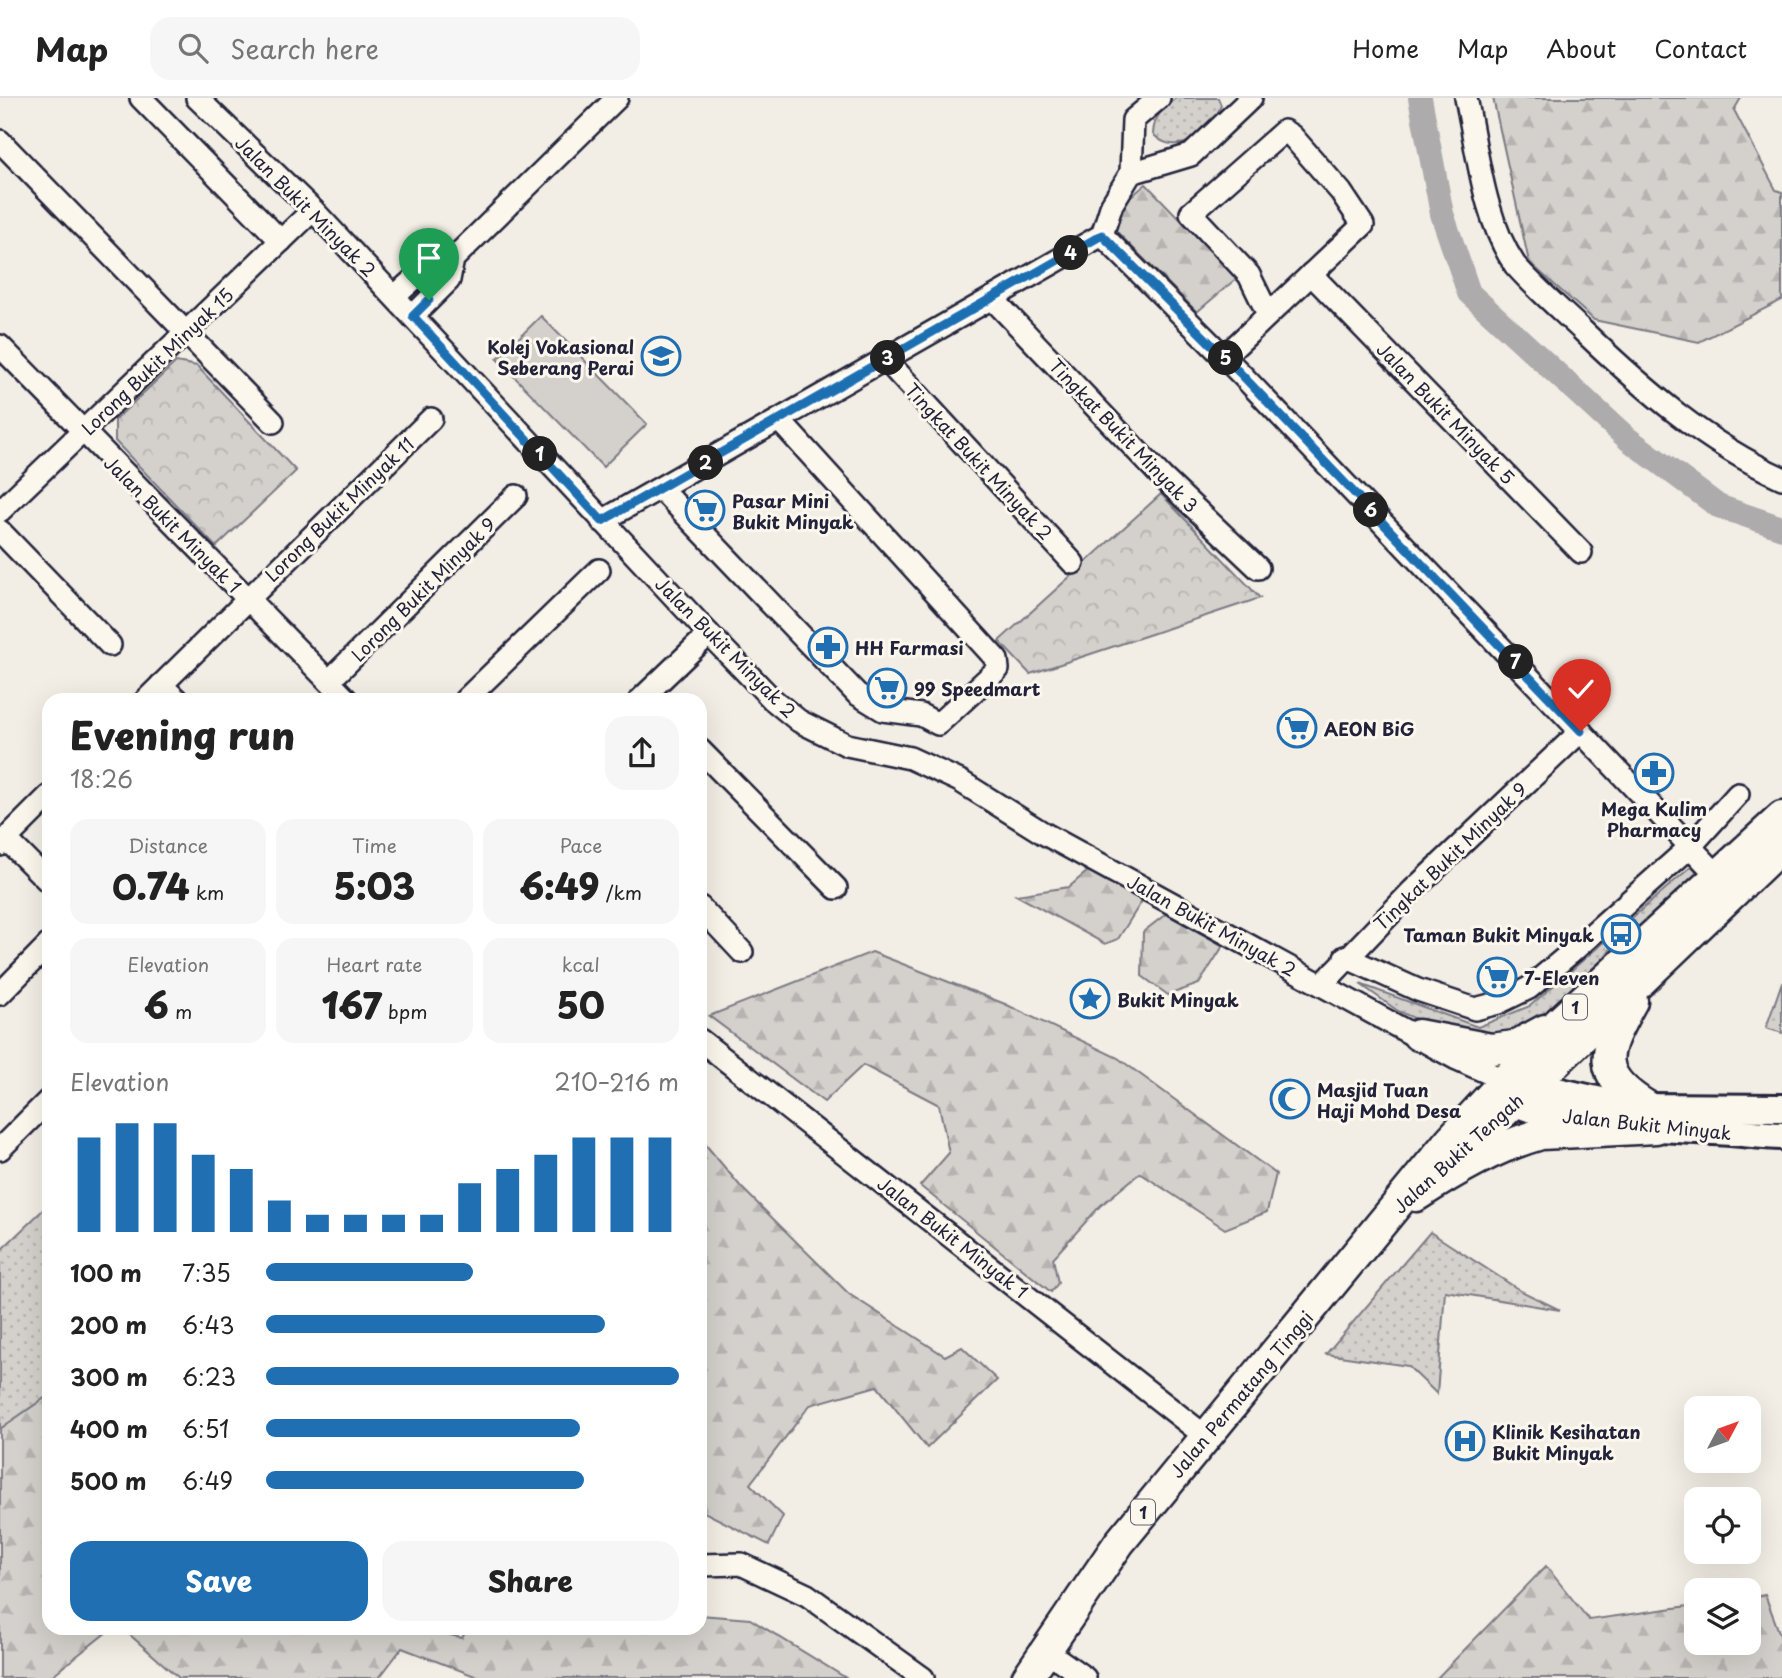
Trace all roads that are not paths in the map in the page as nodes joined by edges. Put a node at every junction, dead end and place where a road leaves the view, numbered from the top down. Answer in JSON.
{"nodes":[{"id":1,"x":141,"y":98,"type":"edge"},
{"id":2,"x":197,"y":98,"type":"edge"},
{"id":3,"x":617,"y":98,"type":"edge"},
{"id":4,"x":1159,"y":98,"type":"edge"},
{"id":5,"x":1466,"y":98,"type":"edge"},
{"id":6,"x":1242,"y":101,"type":"edge"},
{"id":7,"x":0,"y":141,"type":"edge"},
{"id":8,"x":1131,"y":173,"type":"junction"},
{"id":9,"x":313,"y":210,"type":"junction"},
{"id":10,"x":1102,"y":235,"type":"junction"},
{"id":11,"x":281,"y":242,"type":"junction"},
{"id":12,"x":453,"y":259,"type":"junction"},
{"id":13,"x":1311,"y":274,"type":"junction"},
{"id":14,"x":395,"y":296,"type":"junction"},
{"id":15,"x":992,"y":298,"type":"junction"},
{"id":16,"x":1268,"y":314,"type":"junction"},
{"id":17,"x":413,"y":316,"type":"junction"},
{"id":18,"x":186,"y":332,"type":"junction"},
{"id":19,"x":0,"y":346,"type":"edge"},
{"id":20,"x":1225,"y":356,"type":"junction"},
{"id":21,"x":885,"y":359,"type":"junction"},
{"id":22,"x":431,"y":419,"type":"dead end"},
{"id":23,"x":779,"y":421,"type":"junction"},
{"id":24,"x":273,"y":422,"type":"dead end"},
{"id":25,"x":82,"y":433,"type":"junction"},
{"id":26,"x":1782,"y":478,"type":"edge"},
{"id":27,"x":661,"y":489,"type":"junction"},
{"id":28,"x":516,"y":496,"type":"dead end"},
{"id":29,"x":0,"y":511,"type":"edge"},
{"id":30,"x":602,"y":521,"type":"junction"},
{"id":31,"x":0,"y":531,"type":"edge"},
{"id":32,"x":1581,"y":552,"type":"dead end"},
{"id":33,"x":1073,"y":563,"type":"dead end"},
{"id":34,"x":1258,"y":568,"type":"dead end"},
{"id":35,"x":599,"y":570,"type":"dead end"},
{"id":36,"x":247,"y":599,"type":"junction"},
{"id":37,"x":709,"y":634,"type":"junction"},
{"id":38,"x":110,"y":645,"type":"dead end"},
{"id":39,"x":329,"y":681,"type":"junction"},
{"id":40,"x":161,"y":685,"type":"junction"},
{"id":41,"x":153,"y":693,"type":"edge"},
{"id":42,"x":170,"y":693,"type":"edge"},
{"id":43,"x":340,"y":693,"type":"edge"},
{"id":44,"x":473,"y":693,"type":"edge"},
{"id":45,"x":650,"y":693,"type":"edge"},
{"id":46,"x":1581,"y":731,"type":"junction"},
{"id":47,"x":707,"y":757,"type":"edge"},
{"id":48,"x":1738,"y":794,"type":"dead end"},
{"id":49,"x":42,"y":803,"type":"edge"},
{"id":50,"x":1782,"y":817,"type":"edge"},
{"id":51,"x":3,"y":842,"type":"edge"},
{"id":52,"x":1782,"y":846,"type":"edge"},
{"id":53,"x":1690,"y":847,"type":"junction"},
{"id":54,"x":42,"y":876,"type":"edge"},
{"id":55,"x":1719,"y":877,"type":"junction"},
{"id":56,"x":836,"y":888,"type":"dead end"},
{"id":57,"x":707,"y":914,"type":"edge"},
{"id":58,"x":42,"y":951,"type":"edge"},
{"id":59,"x":743,"y":952,"type":"dead end"},
{"id":60,"x":1345,"y":957,"type":"junction"},
{"id":61,"x":1647,"y":973,"type":"junction"},
{"id":62,"x":1322,"y":985,"type":"junction"},
{"id":63,"x":0,"y":993,"type":"edge"},
{"id":64,"x":1559,"y":1022,"type":"junction"},
{"id":65,"x":1418,"y":1035,"type":"junction"},
{"id":66,"x":707,"y":1045,"type":"edge"},
{"id":67,"x":1513,"y":1090,"type":"junction"},
{"id":68,"x":42,"y":1107,"type":"edge"},
{"id":69,"x":1782,"y":1108,"type":"edge"},
{"id":70,"x":1652,"y":1118,"type":"junction"},
{"id":71,"x":1782,"y":1136,"type":"edge"},
{"id":72,"x":0,"y":1149,"type":"edge"},
{"id":73,"x":1387,"y":1216,"type":"junction"},
{"id":74,"x":1205,"y":1436,"type":"junction"},
{"id":75,"x":707,"y":1565,"type":"edge"},
{"id":76,"x":1044,"y":1649,"type":"junction"},
{"id":77,"x":923,"y":1678,"type":"edge"},
{"id":78,"x":1027,"y":1678,"type":"edge"},
{"id":79,"x":1085,"y":1678,"type":"edge"}],
"edges":[{"from":1,"to":11,"type":"street"},
{"from":2,"to":9,"type":"street","name":"Jalan Bukit Minyak 2"},
{"from":3,"to":12,"type":"street"},
{"from":4,"to":8,"type":"street"},
{"from":5,"to":26,"type":"street"},
{"from":6,"to":8,"type":"street"},
{"from":7,"to":18,"type":"street"},
{"from":8,"to":10,"type":"street"},
{"from":9,"to":11,"type":"street","name":"Lorong Bukit Minyak 15"},
{"from":9,"to":14,"type":"street","name":"Jalan Bukit Minyak 2"},
{"from":10,"to":15,"type":"street"},
{"from":10,"to":20,"type":"street"},
{"from":11,"to":18,"type":"street","name":"Lorong Bukit Minyak 15"},
{"from":12,"to":14,"type":"street"},
{"from":12,"to":17,"type":"street"},
{"from":13,"to":16,"type":"street"},
{"from":13,"to":16,"type":"street"},
{"from":13,"to":32,"type":"street","name":"Jalan Bukit Minyak 5"},
{"from":14,"to":17,"type":"street","name":"Jalan Bukit Minyak 2"},
{"from":15,"to":21,"type":"street"},
{"from":15,"to":34,"type":"street","name":"Tingkat Bukit Minyak 3"},
{"from":16,"to":20,"type":"street"},
{"from":17,"to":30,"type":"street","name":"Jalan Bukit Minyak 2"},
{"from":18,"to":24,"type":"street"},
{"from":18,"to":25,"type":"street","name":"Lorong Bukit Minyak 15"},
{"from":19,"to":25,"type":"street","name":"Jalan Bukit Minyak 1"},
{"from":20,"to":46,"type":"street"},
{"from":21,"to":23,"type":"street"},
{"from":21,"to":33,"type":"street","name":"Tingkat Bukit Minyak 2"},
{"from":22,"to":36,"type":"street","name":"Lorong Bukit Minyak 11"},
{"from":23,"to":27,"type":"street"},
{"from":23,"to":27,"type":"street"},
{"from":25,"to":29,"type":"street","name":"Lorong Bukit Minyak 15"},
{"from":25,"to":36,"type":"street","name":"Jalan Bukit Minyak 1"},
{"from":27,"to":30,"type":"street"},
{"from":28,"to":39,"type":"street","name":"Lorong Bukit Minyak 9"},
{"from":30,"to":37,"type":"street","name":"Jalan Bukit Minyak 2"},
{"from":31,"to":38,"type":"street"},
{"from":35,"to":44,"type":"street"},
{"from":36,"to":39,"type":"street","name":"Jalan Bukit Minyak 1"},
{"from":36,"to":40,"type":"street","name":"Lorong Bukit Minyak 11"},
{"from":37,"to":45,"type":"street"},
{"from":37,"to":62,"type":"street","name":"Jalan Bukit Minyak 2"},
{"from":39,"to":43,"type":"street","name":"Jalan Bukit Minyak 1"},
{"from":40,"to":41,"type":"street","name":"Lorong Bukit Minyak 11"},
{"from":40,"to":42,"type":"street"},
{"from":46,"to":53,"type":"street"},
{"from":46,"to":60,"type":"street","name":"Tingkat Bukit Minyak 9"},
{"from":47,"to":56,"type":"street"},
{"from":48,"to":53,"type":"street"},
{"from":49,"to":51,"type":"street"},
{"from":50,"to":55,"type":"highway","name":"Jalan Bukit Tengah","number":"1"},
{"from":51,"to":54,"type":"street"},
{"from":52,"to":61,"type":"highway","name":"Jalan Bukit Tengah","number":"1"},
{"from":53,"to":55,"type":"street"},
{"from":53,"to":60,"type":"street"},
{"from":55,"to":64,"type":"highway","name":"Jalan Bukit Tengah","number":"1"},
{"from":57,"to":59,"type":"street"},
{"from":58,"to":63,"type":"street"},
{"from":60,"to":62,"type":"street","name":"Tingkat Bukit Minyak 9"},
{"from":61,"to":67,"type":"highway","name":"Jalan Bukit Tengah","number":"1"},
{"from":61,"to":70,"type":"highway"},
{"from":62,"to":65,"type":"street","name":"Jalan Bukit Minyak 2"},
{"from":64,"to":65,"type":"highway"},
{"from":64,"to":67,"type":"highway","name":"Jalan Bukit Tengah","number":"1"},
{"from":65,"to":67,"type":"street","name":"Jalan Bukit Minyak 2"},
{"from":66,"to":74,"type":"street","name":"Jalan Bukit Minyak 1"},
{"from":67,"to":70,"type":"main road","name":"Jalan Bukit Minyak"},
{"from":67,"to":73,"type":"highway","name":"Jalan Bukit Tengah","number":"1"},
{"from":68,"to":72,"type":"street"},
{"from":69,"to":70,"type":"main road","name":"Jalan Bukit Minyak"},
{"from":70,"to":71,"type":"main road","name":"Jalan Bukit Minyak"},
{"from":70,"to":73,"type":"highway"},
{"from":73,"to":74,"type":"highway","name":"Jalan Permatang Tinggi","number":"1"},
{"from":74,"to":76,"type":"highway","name":"Jalan Permatang Tinggi","number":"1"},
{"from":75,"to":77,"type":"street"},
{"from":76,"to":78,"type":"highway","name":"Jalan Permatang Tinggi","number":"1"},
{"from":76,"to":79,"type":"street"}]}
